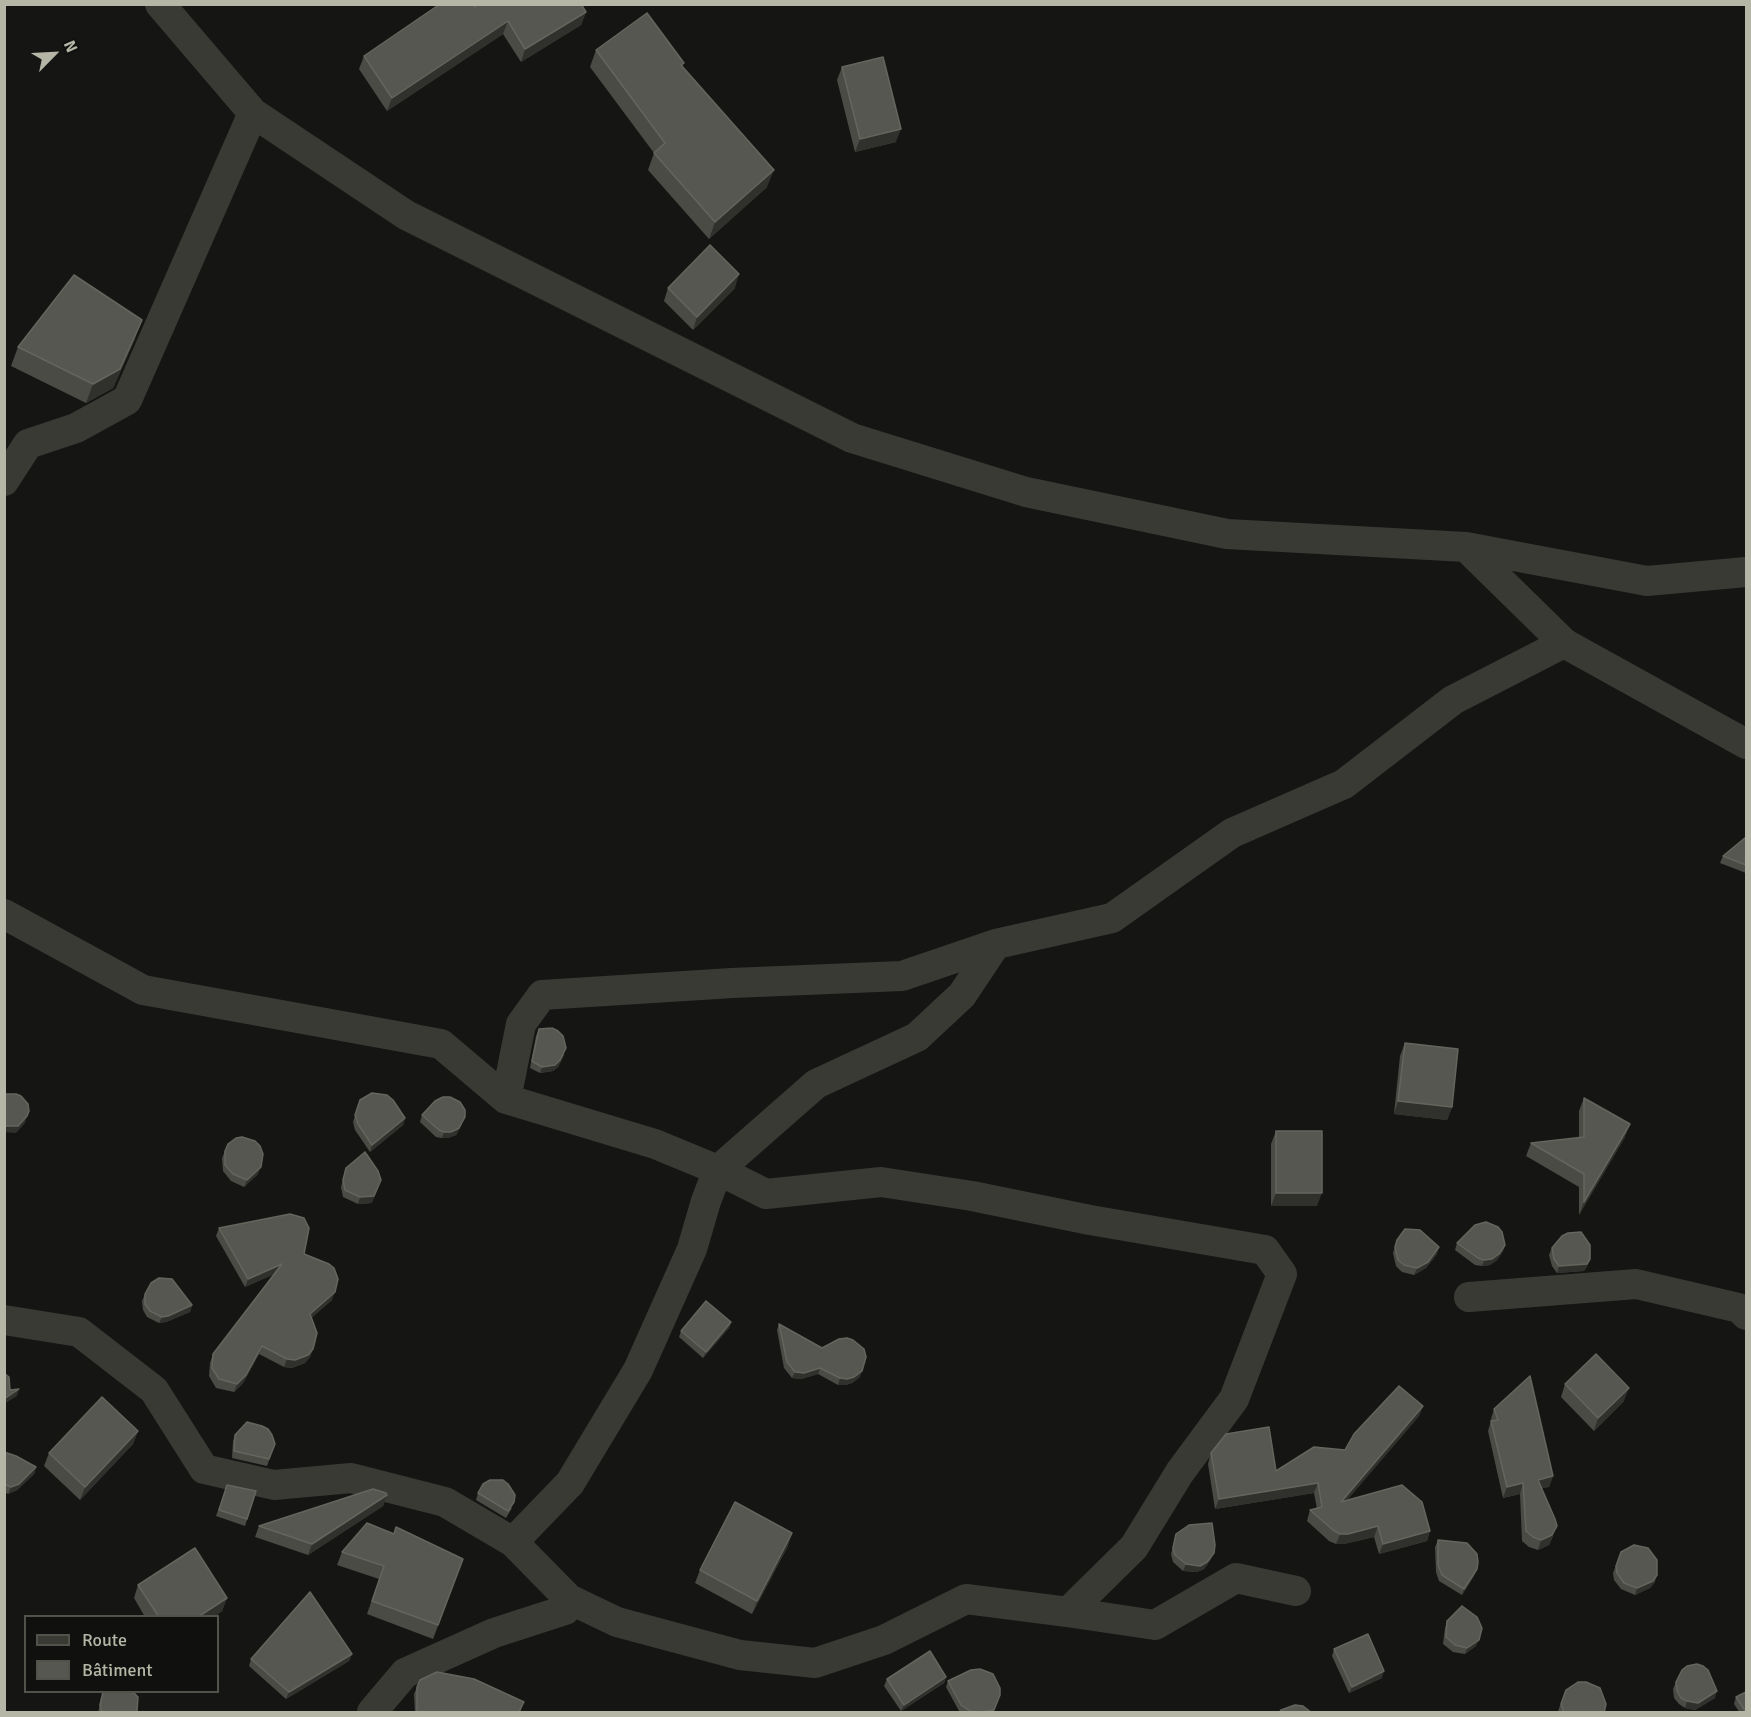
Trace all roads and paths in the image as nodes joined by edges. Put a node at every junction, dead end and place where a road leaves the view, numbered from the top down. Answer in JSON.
{"nodes":[{"id":1,"x":160,"y":4,"type":"edge"},
{"id":2,"x":253,"y":113,"type":"junction"},
{"id":3,"x":4,"y":482,"type":"edge"},
{"id":4,"x":1466,"y":547,"type":"junction"},
{"id":5,"x":1746,"y":572,"type":"edge"},
{"id":6,"x":1564,"y":643,"type":"junction"},
{"id":7,"x":1746,"y":744,"type":"edge"},
{"id":8,"x":4,"y":914,"type":"edge"},
{"id":9,"x":996,"y":944,"type":"junction"},
{"id":10,"x":506,"y":1099,"type":"junction"},
{"id":11,"x":718,"y":1170,"type":"junction"},
{"id":12,"x":1469,"y":1297,"type":"dead end"},
{"id":13,"x":1746,"y":1315,"type":"edge"},
{"id":14,"x":4,"y":1320,"type":"edge"},
{"id":15,"x":513,"y":1542,"type":"junction"},
{"id":16,"x":1296,"y":1591,"type":"dead end"},
{"id":17,"x":569,"y":1599,"type":"junction"},
{"id":18,"x":1068,"y":1612,"type":"junction"},
{"id":19,"x":372,"y":1713,"type":"edge"}],
"edges":[{"from":1,"to":2,"type":"street"},
{"from":2,"to":3,"type":"street"},
{"from":2,"to":4,"type":"street"},
{"from":4,"to":5,"type":"street"},
{"from":4,"to":6,"type":"street"},
{"from":6,"to":7,"type":"street"},
{"from":6,"to":9,"type":"street"},
{"from":8,"to":10,"type":"street"},
{"from":9,"to":10,"type":"street"},
{"from":9,"to":11,"type":"street"},
{"from":10,"to":11,"type":"street"},
{"from":11,"to":15,"type":"street"},
{"from":11,"to":18,"type":"street"},
{"from":12,"to":13,"type":"street"},
{"from":14,"to":15,"type":"street"},
{"from":15,"to":17,"type":"street"},
{"from":16,"to":18,"type":"street"},
{"from":17,"to":18,"type":"street"},
{"from":17,"to":19,"type":"street"}]}
